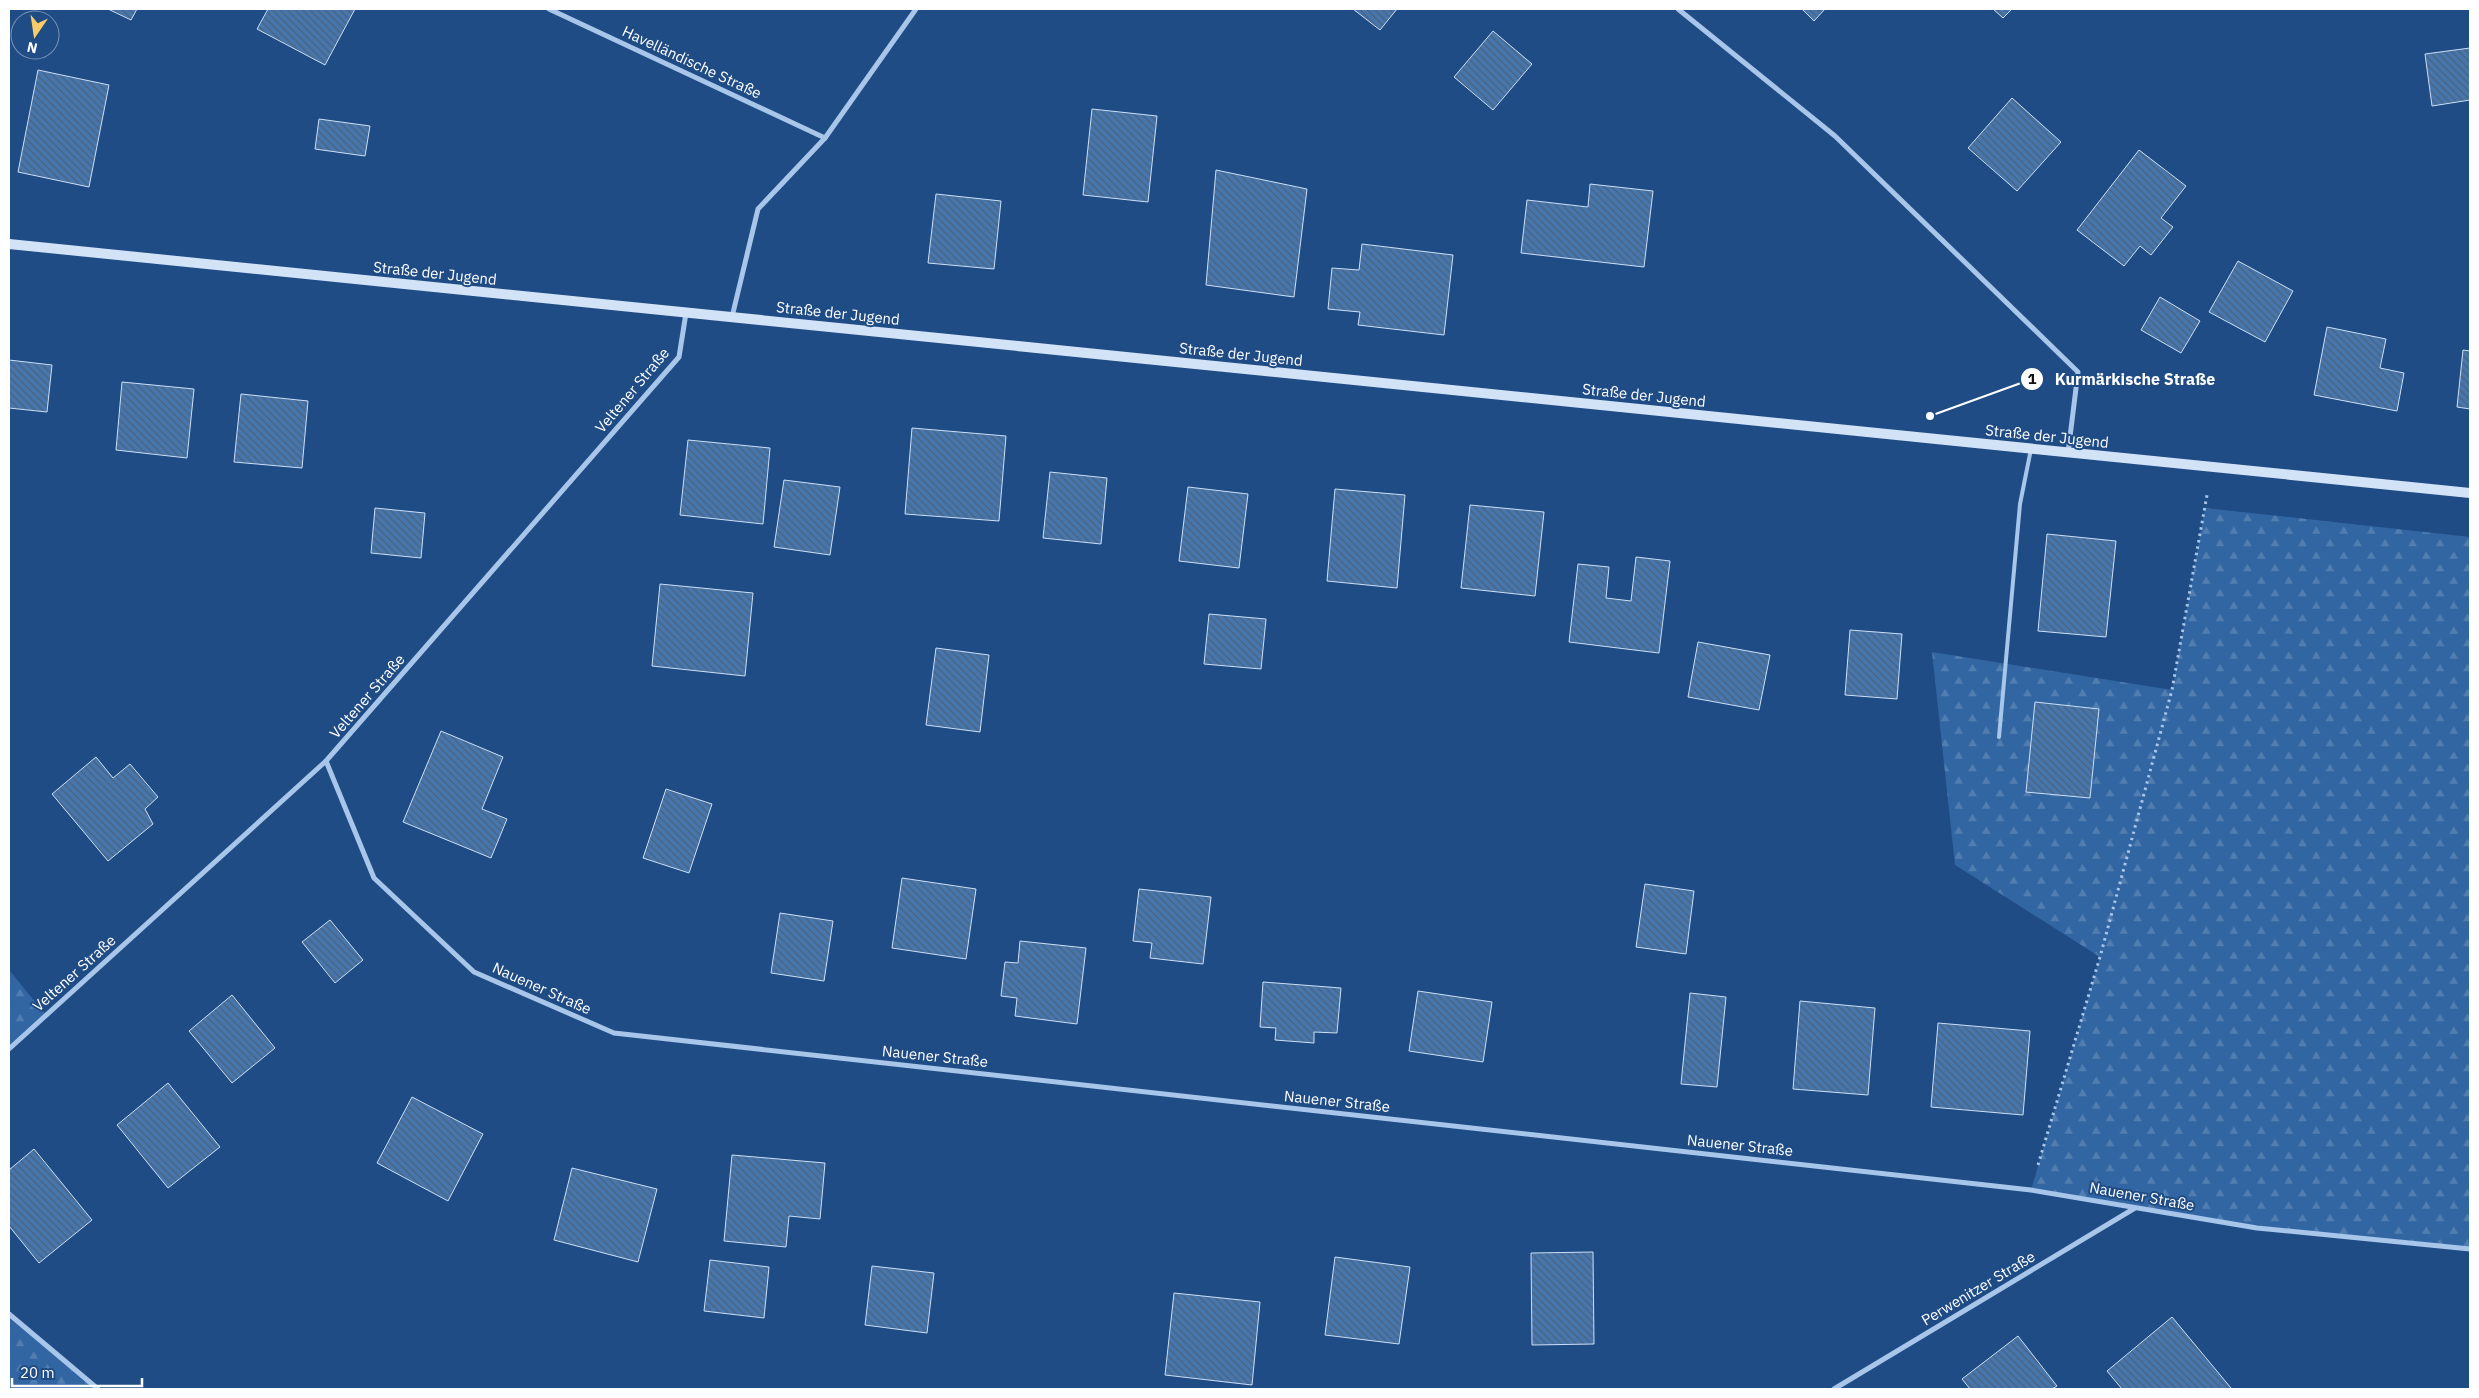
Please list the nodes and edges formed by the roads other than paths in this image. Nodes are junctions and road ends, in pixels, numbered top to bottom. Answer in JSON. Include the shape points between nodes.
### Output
{"nodes":[{"id":1,"x":549,"y":9,"type":"edge"},
{"id":2,"x":916,"y":9,"type":"edge"},
{"id":3,"x":1678,"y":9,"type":"edge"},
{"id":4,"x":825,"y":138,"type":"junction"},
{"id":5,"x":9,"y":244,"type":"edge"},
{"id":6,"x":686,"y":313,"type":"junction"},
{"id":7,"x":732,"y":318,"type":"junction"},
{"id":8,"x":2030,"y":449,"type":"junction"},
{"id":9,"x":2068,"y":453,"type":"junction"},
{"id":10,"x":2470,"y":492,"type":"edge"},
{"id":11,"x":2000,"y":737,"type":"dead end"},
{"id":12,"x":326,"y":761,"type":"junction"},
{"id":13,"x":9,"y":1049,"type":"edge"},
{"id":14,"x":2135,"y":1208,"type":"junction"},
{"id":15,"x":2470,"y":1249,"type":"edge"},
{"id":16,"x":9,"y":1314,"type":"edge"},
{"id":17,"x":98,"y":1389,"type":"edge"},
{"id":18,"x":1834,"y":1389,"type":"edge"}],
"edges":[{"from":1,"to":4,"type":"street","name":"Havelländische Straße"},
{"from":2,"to":4,"type":"street"},
{"from":3,"to":9,"type":"street","via":[[1835,136],[2078,372]]},
{"from":4,"to":7,"type":"street","via":[[758,209]]},
{"from":5,"to":6,"type":"street","name":"Straße der Jugend"},
{"from":6,"to":7,"type":"street","name":"Straße der Jugend"},
{"from":6,"to":12,"type":"street","name":"Veltener Straße","via":[[679,357]]},
{"from":7,"to":8,"type":"street","name":"Straße der Jugend"},
{"from":8,"to":9,"type":"street","name":"Straße der Jugend"},
{"from":8,"to":11,"type":"lane","via":[[2020,504]]},
{"from":9,"to":10,"type":"street","name":"Straße der Jugend"},
{"from":12,"to":13,"type":"street","name":"Veltener Straße"},
{"from":12,"to":14,"type":"street","name":"Nauener Straße","via":[[374,878],[474,972],[614,1033],[2031,1190]]},
{"from":14,"to":15,"type":"street","name":"Nauener Straße","via":[[2257,1228]]},
{"from":14,"to":18,"type":"street","name":"Perwenitzer Straße"},
{"from":16,"to":17,"type":"street"}]}
